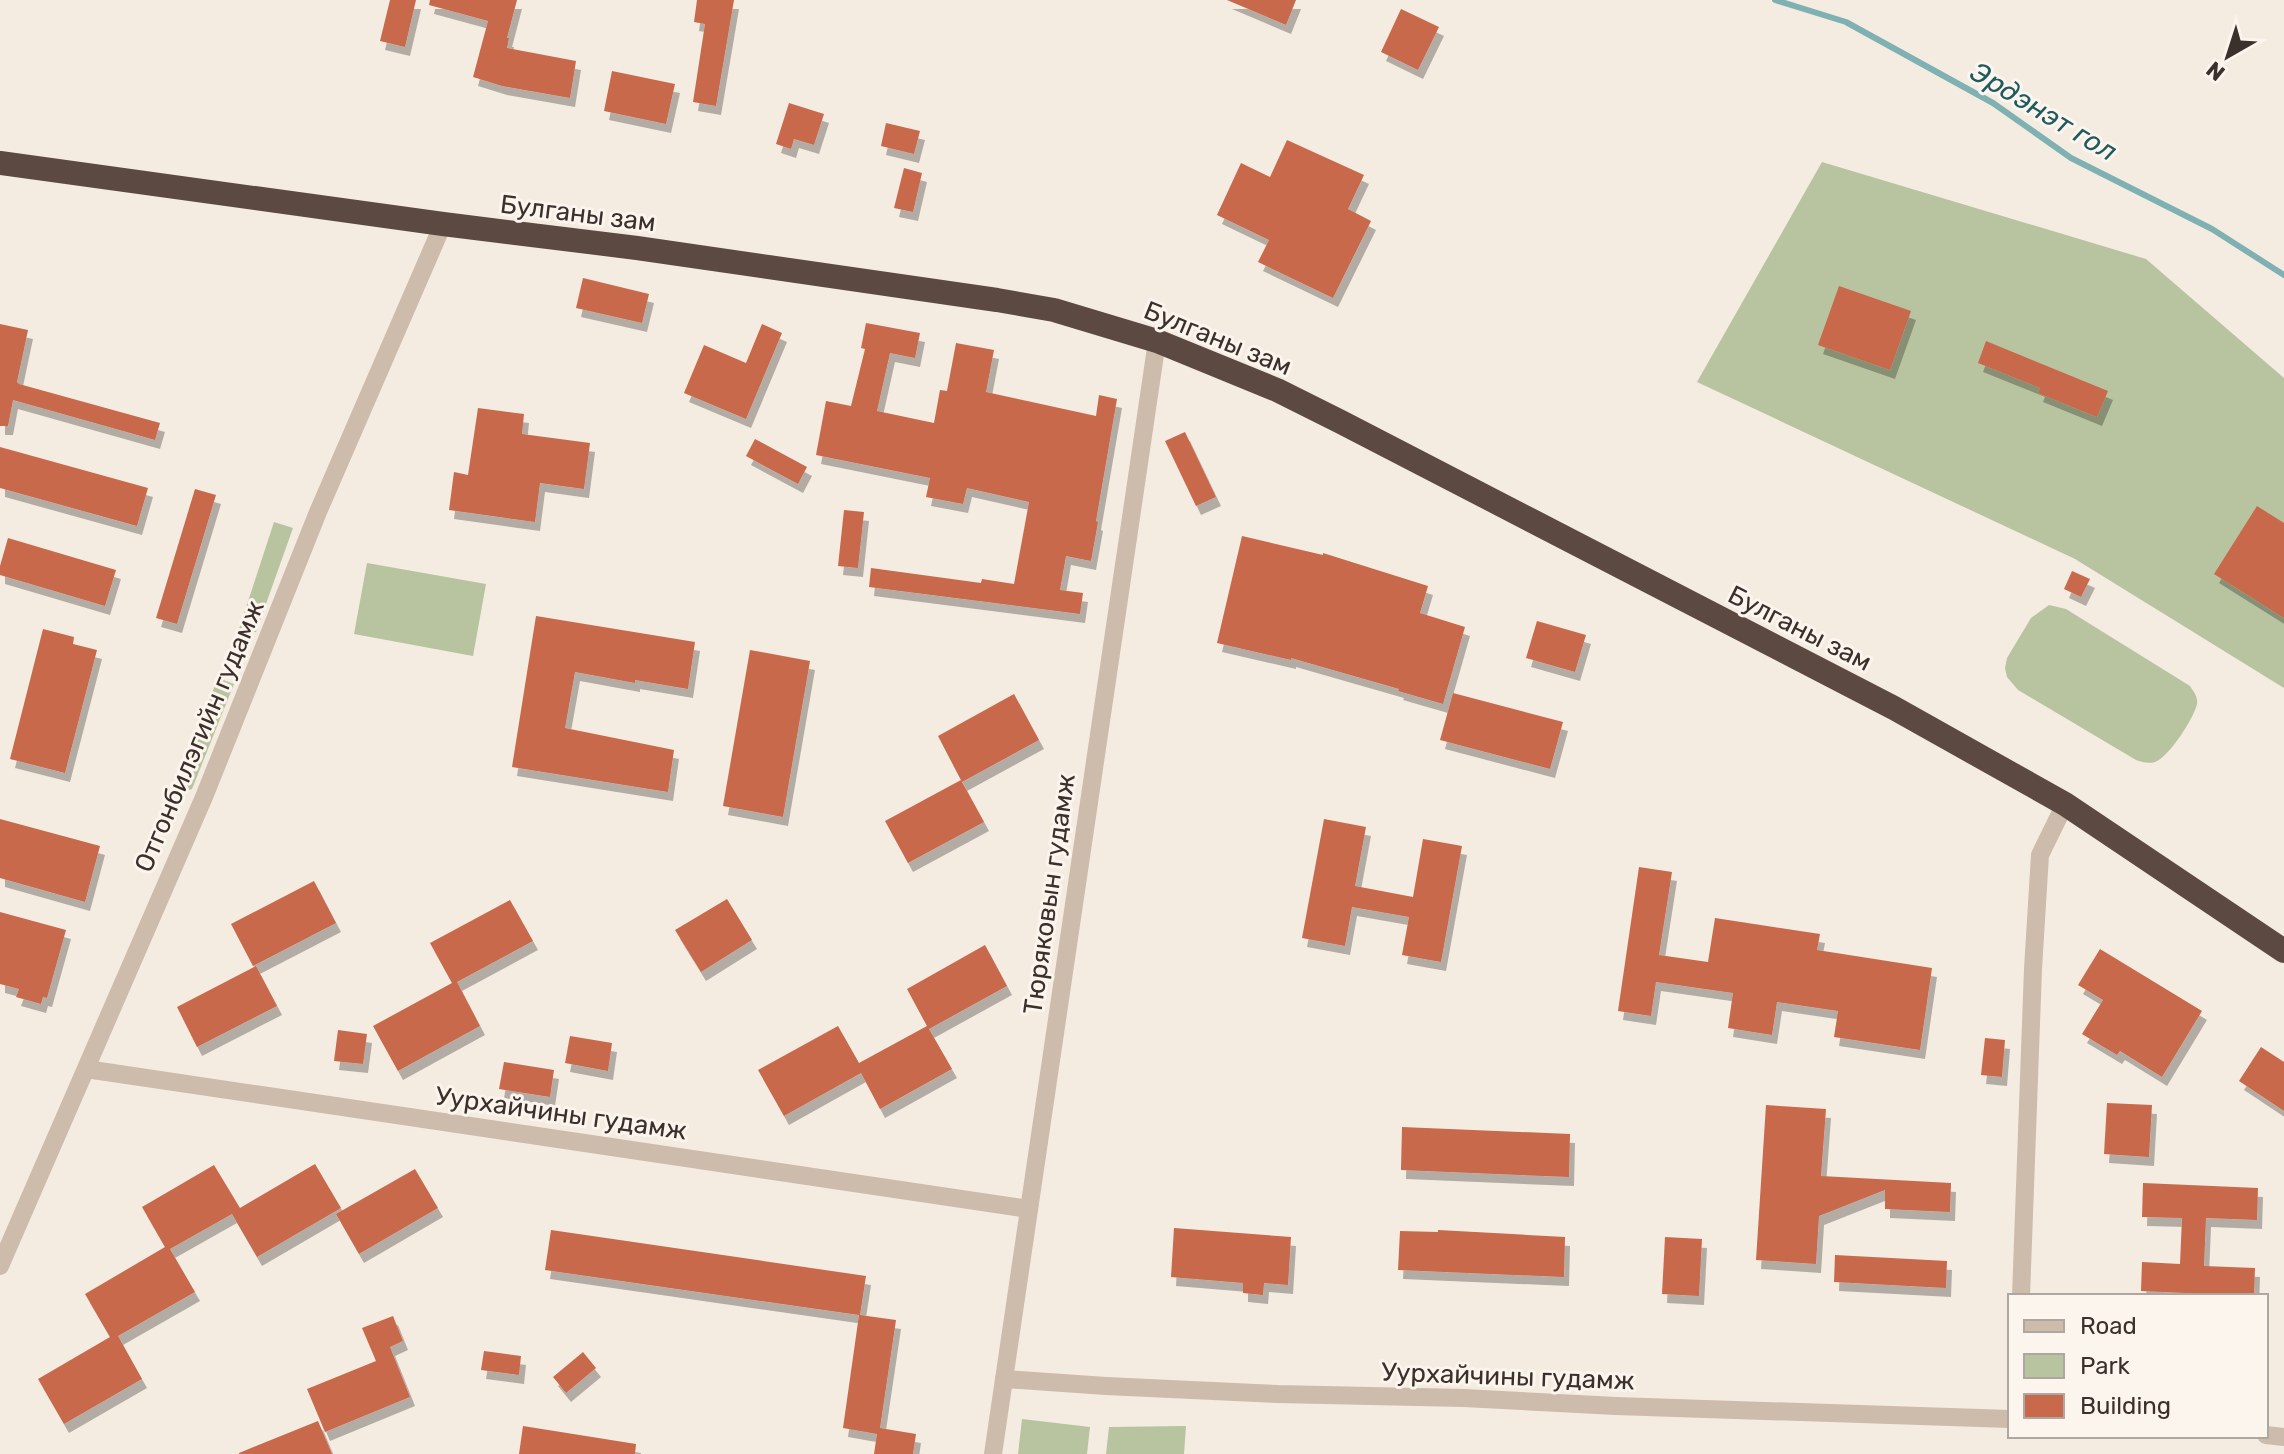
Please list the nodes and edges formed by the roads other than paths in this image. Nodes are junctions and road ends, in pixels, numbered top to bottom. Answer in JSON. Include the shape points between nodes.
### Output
{"nodes":[{"id":1,"x":0,"y":163,"type":"edge"},
{"id":2,"x":443,"y":224,"type":"junction"},
{"id":3,"x":1157,"y":341,"type":"junction"},
{"id":4,"x":2065,"y":804,"type":"junction"},
{"id":5,"x":2284,"y":951,"type":"edge"},
{"id":6,"x":86,"y":1069,"type":"junction"},
{"id":7,"x":1029,"y":1209,"type":"junction"},
{"id":8,"x":0,"y":1266,"type":"edge"},
{"id":9,"x":2021,"y":1294,"type":"edge"},
{"id":10,"x":1004,"y":1379,"type":"junction"},
{"id":11,"x":2008,"y":1419,"type":"edge"},
{"id":12,"x":993,"y":1454,"type":"edge"}],
"edges":[{"from":1,"to":2,"type":"highway","name":"Булганы зам"},
{"from":2,"to":3,"type":"highway","name":"Булганы зам","via":[[997,300],[1054,310]]},
{"from":2,"to":6,"type":"street","name":"Отгонбилэгийн гудамж"},
{"from":3,"to":4,"type":"highway","name":"Булганы зам","via":[[1341,422],[1894,708]]},
{"from":3,"to":7,"type":"street","name":"Тюряковын гудамж"},
{"from":4,"to":5,"type":"highway","name":"Булганы зам"},
{"from":4,"to":9,"type":"street","via":[[2040,855]]},
{"from":6,"to":7,"type":"street","name":"Уурхайчины гудамж"},
{"from":6,"to":8,"type":"street","name":"Отгонбилэгийн гудамж"},
{"from":7,"to":10,"type":"street","name":"Тюряковын гудамж"},
{"from":10,"to":11,"type":"street","name":"Уурхайчины гудамж","via":[[1277,1394]]},
{"from":10,"to":12,"type":"street","name":"Тюряковын гудамж"}]}
